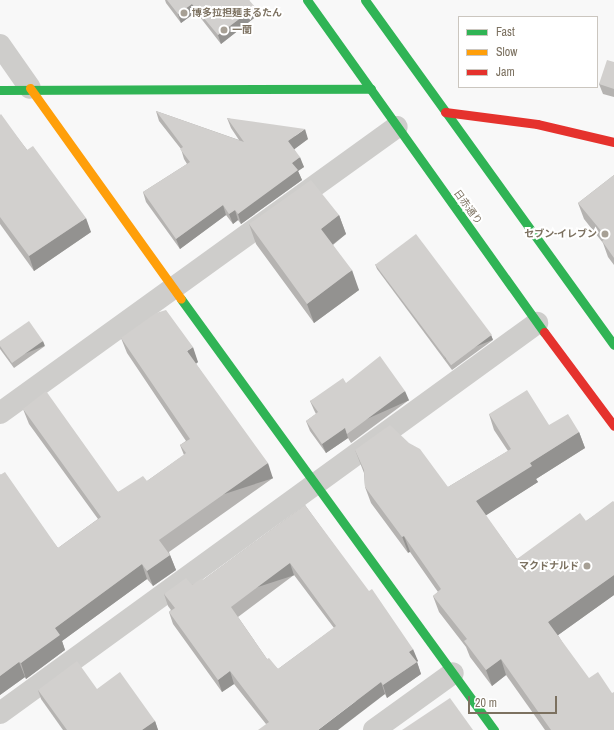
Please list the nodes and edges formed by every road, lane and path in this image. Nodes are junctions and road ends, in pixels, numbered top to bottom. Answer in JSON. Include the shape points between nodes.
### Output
{"nodes":[{"id":1,"x":307,"y":0,"type":"edge"},
{"id":2,"x":365,"y":0,"type":"edge"},
{"id":3,"x":0,"y":45,"type":"edge"},
{"id":4,"x":30,"y":88,"type":"junction"},
{"id":5,"x":371,"y":89,"type":"junction"},
{"id":6,"x":0,"y":90,"type":"edge"},
{"id":7,"x":445,"y":112,"type":"junction"},
{"id":8,"x":397,"y":127,"type":"junction"},
{"id":9,"x":614,"y":142,"type":"edge"},
{"id":10,"x":172,"y":287,"type":"junction"},
{"id":11,"x":537,"y":323,"type":"junction"},
{"id":12,"x":614,"y":345,"type":"edge"},
{"id":13,"x":0,"y":413,"type":"edge"},
{"id":14,"x":614,"y":426,"type":"edge"},
{"id":15,"x":314,"y":485,"type":"junction"},
{"id":16,"x":453,"y":673,"type":"junction"},
{"id":17,"x":0,"y":713,"type":"edge"},
{"id":18,"x":374,"y":730,"type":"edge"},
{"id":19,"x":494,"y":730,"type":"edge"}],
"edges":[{"from":1,"to":5,"type":"street","name":"日赤通り"},
{"from":2,"to":7,"type":"street"},
{"from":3,"to":4,"type":"street"},
{"from":4,"to":5,"type":"street"},
{"from":4,"to":6,"type":"street"},
{"from":4,"to":10,"type":"street"},
{"from":5,"to":8,"type":"street","name":"日赤通り"},
{"from":7,"to":9,"type":"street","via":[[537,124]]},
{"from":7,"to":12,"type":"street"},
{"from":8,"to":10,"type":"street"},
{"from":8,"to":11,"type":"street","name":"日赤通り"},
{"from":10,"to":13,"type":"street"},
{"from":10,"to":15,"type":"street"},
{"from":11,"to":14,"type":"street","name":"日赤通り"},
{"from":11,"to":15,"type":"street"},
{"from":15,"to":16,"type":"street"},
{"from":15,"to":17,"type":"street"},
{"from":16,"to":18,"type":"street"},
{"from":16,"to":19,"type":"street"}]}
